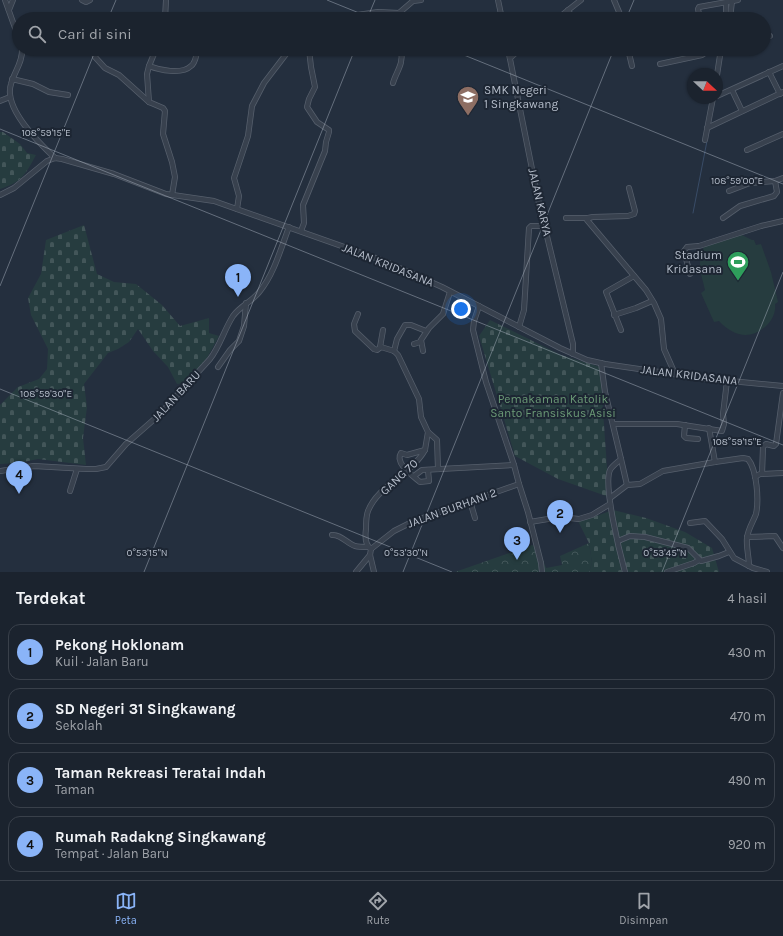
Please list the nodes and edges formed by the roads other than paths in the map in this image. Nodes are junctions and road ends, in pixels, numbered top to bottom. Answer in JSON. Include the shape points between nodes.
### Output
{"nodes":[{"id":1,"x":5,"y":0,"type":"edge"},
{"id":2,"x":13,"y":0,"type":"edge"},
{"id":3,"x":82,"y":0,"type":"edge"},
{"id":4,"x":90,"y":0,"type":"edge"},
{"id":5,"x":166,"y":0,"type":"edge"},
{"id":6,"x":420,"y":0,"type":"edge"},
{"id":7,"x":498,"y":0,"type":"edge"},
{"id":8,"x":581,"y":0,"type":"edge"},
{"id":9,"x":614,"y":0,"type":"edge"},
{"id":10,"x":738,"y":0,"type":"edge"},
{"id":11,"x":729,"y":2,"type":"junction"},
{"id":12,"x":9,"y":10,"type":"junction"},
{"id":13,"x":568,"y":10,"type":"joint"},
{"id":14,"x":165,"y":12,"type":"edge"},
{"id":15,"x":400,"y":12,"type":"edge"},
{"id":16,"x":501,"y":12,"type":"edge"},
{"id":17,"x":566,"y":12,"type":"edge"},
{"id":18,"x":619,"y":12,"type":"edge"},
{"id":19,"x":699,"y":12,"type":"edge"},
{"id":20,"x":727,"y":12,"type":"edge"},
{"id":21,"x":730,"y":12,"type":"edge"},
{"id":22,"x":12,"y":19,"type":"edge"},
{"id":23,"x":22,"y":56,"type":"edge"},
{"id":24,"x":153,"y":56,"type":"edge"},
{"id":25,"x":196,"y":56,"type":"edge"},
{"id":26,"x":284,"y":56,"type":"edge"},
{"id":27,"x":309,"y":56,"type":"edge"},
{"id":28,"x":402,"y":56,"type":"edge"},
{"id":29,"x":630,"y":56,"type":"edge"},
{"id":30,"x":697,"y":56,"type":"edge"},
{"id":31,"x":723,"y":56,"type":"edge"},
{"id":32,"x":95,"y":58,"type":"dead end"},
{"id":33,"x":510,"y":58,"type":"edge"},
{"id":34,"x":660,"y":64,"type":"dead end"},
{"id":35,"x":149,"y":66,"type":"junction"},
{"id":36,"x":632,"y":66,"type":"dead end"},
{"id":37,"x":783,"y":66,"type":"edge"},
{"id":38,"x":719,"y":68,"type":"edge"},
{"id":39,"x":769,"y":72,"type":"junction"},
{"id":40,"x":12,"y":79,"type":"junction"},
{"id":41,"x":393,"y":83,"type":"dead end"},
{"id":42,"x":732,"y":90,"type":"junction"},
{"id":43,"x":781,"y":93,"type":"edge"},
{"id":44,"x":723,"y":94,"type":"edge"},
{"id":45,"x":68,"y":95,"type":"dead end"},
{"id":46,"x":10,"y":97,"type":"junction"},
{"id":47,"x":0,"y":101,"type":"edge"},
{"id":48,"x":149,"y":102,"type":"junction"},
{"id":49,"x":711,"y":104,"type":"edge"},
{"id":50,"x":742,"y":111,"type":"junction"},
{"id":51,"x":709,"y":128,"type":"junction"},
{"id":52,"x":783,"y":134,"type":"edge"},
{"id":53,"x":705,"y":140,"type":"dead end"},
{"id":54,"x":747,"y":150,"type":"dead end"},
{"id":55,"x":55,"y":158,"type":"junction"},
{"id":56,"x":783,"y":178,"type":"edge"},
{"id":57,"x":774,"y":181,"type":"junction"},
{"id":58,"x":629,"y":188,"type":"dead end"},
{"id":59,"x":729,"y":191,"type":"dead end"},
{"id":60,"x":0,"y":194,"type":"edge"},
{"id":61,"x":172,"y":195,"type":"junction"},
{"id":62,"x":236,"y":209,"type":"junction"},
{"id":63,"x":566,"y":218,"type":"dead end"},
{"id":64,"x":589,"y":218,"type":"junction"},
{"id":65,"x":723,"y":218,"type":"dead end"},
{"id":66,"x":783,"y":221,"type":"edge"},
{"id":67,"x":545,"y":226,"type":"junction"},
{"id":68,"x":289,"y":227,"type":"junction"},
{"id":69,"x":301,"y":231,"type":"junction"},
{"id":70,"x":690,"y":274,"type":"dead end"},
{"id":71,"x":634,"y":276,"type":"junction"},
{"id":72,"x":450,"y":292,"type":"junction"},
{"id":73,"x":652,"y":301,"type":"junction"},
{"id":74,"x":246,"y":303,"type":"junction"},
{"id":75,"x":480,"y":306,"type":"junction"},
{"id":76,"x":358,"y":314,"type":"dead end"},
{"id":77,"x":614,"y":314,"type":"junction"},
{"id":78,"x":520,"y":327,"type":"junction"},
{"id":79,"x":383,"y":330,"type":"dead end"},
{"id":80,"x":621,"y":330,"type":"dead end"},
{"id":81,"x":426,"y":331,"type":"junction"},
{"id":82,"x":420,"y":342,"type":"junction"},
{"id":83,"x":414,"y":344,"type":"dead end"},
{"id":84,"x":380,"y":347,"type":"junction"},
{"id":85,"x":394,"y":351,"type":"junction"},
{"id":86,"x":423,"y":351,"type":"dead end"},
{"id":87,"x":573,"y":354,"type":"junction"},
{"id":88,"x":601,"y":363,"type":"junction"},
{"id":89,"x":218,"y":367,"type":"dead end"},
{"id":90,"x":676,"y":374,"type":"junction"},
{"id":91,"x":727,"y":381,"type":"junction"},
{"id":92,"x":783,"y":386,"type":"edge"},
{"id":93,"x":783,"y":393,"type":"edge"},
{"id":94,"x":613,"y":424,"type":"junction"},
{"id":95,"x":685,"y":425,"type":"junction"},
{"id":96,"x":709,"y":428,"type":"junction"},
{"id":97,"x":428,"y":432,"type":"junction"},
{"id":98,"x":777,"y":433,"type":"junction"},
{"id":99,"x":783,"y":434,"type":"edge"},
{"id":100,"x":698,"y":439,"type":"dead end"},
{"id":101,"x":425,"y":450,"type":"junction"},
{"id":102,"x":621,"y":459,"type":"junction"},
{"id":103,"x":715,"y":462,"type":"junction"},
{"id":104,"x":514,"y":465,"type":"junction"},
{"id":105,"x":77,"y":469,"type":"junction"},
{"id":106,"x":438,"y":469,"type":"junction"},
{"id":107,"x":428,"y":470,"type":"junction"},
{"id":108,"x":0,"y":471,"type":"edge"},
{"id":109,"x":407,"y":471,"type":"junction"},
{"id":110,"x":783,"y":473,"type":"edge"},
{"id":111,"x":762,"y":474,"type":"junction"},
{"id":112,"x":414,"y":476,"type":"junction"},
{"id":113,"x":755,"y":477,"type":"junction"},
{"id":114,"x":519,"y":484,"type":"junction"},
{"id":115,"x":627,"y":485,"type":"junction"},
{"id":116,"x":70,"y":491,"type":"dead end"},
{"id":117,"x":610,"y":498,"type":"junction"},
{"id":118,"x":470,"y":501,"type":"junction"},
{"id":119,"x":610,"y":504,"type":"junction"},
{"id":120,"x":475,"y":518,"type":"dead end"},
{"id":121,"x":530,"y":522,"type":"junction"},
{"id":122,"x":690,"y":523,"type":"dead end"},
{"id":123,"x":332,"y":535,"type":"dead end"},
{"id":124,"x":747,"y":537,"type":"junction"},
{"id":125,"x":781,"y":540,"type":"edge"},
{"id":126,"x":618,"y":541,"type":"junction"},
{"id":127,"x":369,"y":548,"type":"junction"},
{"id":128,"x":783,"y":548,"type":"edge"},
{"id":129,"x":729,"y":552,"type":"junction"},
{"id":130,"x":370,"y":555,"type":"junction"},
{"id":131,"x":699,"y":560,"type":"junction"},
{"id":132,"x":749,"y":566,"type":"junction"},
{"id":133,"x":356,"y":572,"type":"edge"},
{"id":134,"x":374,"y":572,"type":"edge"},
{"id":135,"x":542,"y":572,"type":"edge"},
{"id":136,"x":625,"y":572,"type":"edge"},
{"id":137,"x":667,"y":572,"type":"edge"},
{"id":138,"x":768,"y":572,"type":"edge"}],
"edges":[{"from":1,"to":12,"type":"street"},
{"from":2,"to":12,"type":"street"},
{"from":3,"to":4,"type":"street"},
{"from":5,"to":14,"type":"street"},
{"from":6,"to":15,"type":"street","via":[[414,1]]},
{"from":7,"to":16,"type":"street"},
{"from":8,"to":13,"type":"street"},
{"from":9,"to":18,"type":"street"},
{"from":10,"to":11,"type":"street"},
{"from":11,"to":19,"type":"street","via":[[698,7]]},
{"from":11,"to":20,"type":"street"},
{"from":11,"to":21,"type":"street"},
{"from":12,"to":22,"type":"street"},
{"from":13,"to":17,"type":"street"},
{"from":23,"to":40,"type":"street"},
{"from":24,"to":35,"type":"street"},
{"from":25,"to":35,"type":"street","via":[[194,64],[189,68],[162,71]]},
{"from":26,"to":62,"type":"street","via":[[264,82],[252,106],[248,136],[234,178],[239,196]]},
{"from":27,"to":69,"type":"street","via":[[315,87],[307,107],[317,122],[329,131],[325,151],[303,205],[304,223]]},
{"from":28,"to":41,"type":"street","via":[[401,66]]},
{"from":29,"to":36,"type":"street"},
{"from":30,"to":34,"type":"street"},
{"from":31,"to":38,"type":"street"},
{"from":32,"to":48,"type":"street"},
{"from":33,"to":67,"type":"street","name":"JALAN KARYA"},
{"from":35,"to":48,"type":"street"},
{"from":37,"to":39,"type":"street"},
{"from":39,"to":42,"type":"street"},
{"from":39,"to":43,"type":"street"},
{"from":40,"to":45,"type":"street","via":[[33,84],[49,92]]},
{"from":40,"to":46,"type":"street"},
{"from":42,"to":44,"type":"street"},
{"from":42,"to":50,"type":"street"},
{"from":43,"to":50,"type":"street"},
{"from":46,"to":47,"type":"street"},
{"from":46,"to":55,"type":"street","via":[[22,120]]},
{"from":48,"to":61,"type":"street","via":[[165,111],[163,134],[175,177]]},
{"from":49,"to":51,"type":"street"},
{"from":50,"to":51,"type":"street"},
{"from":51,"to":53,"type":"street"},
{"from":52,"to":54,"type":"street"},
{"from":55,"to":60,"type":"street","via":[[47,161],[14,188]]},
{"from":55,"to":61,"type":"street","name":"JALAN KRIDASANA","via":[[109,172]]},
{"from":56,"to":57,"type":"street"},
{"from":57,"to":59,"type":"street","via":[[750,183]]},
{"from":57,"to":65,"type":"street","via":[[777,192],[774,196],[740,206]]},
{"from":58,"to":64,"type":"street","via":[[634,214]]},
{"from":61,"to":62,"type":"street","name":"JALAN KRIDASANA","via":[[209,200]]},
{"from":62,"to":68,"type":"street","name":"JALAN KRIDASANA"},
{"from":63,"to":64,"type":"street"},
{"from":64,"to":71,"type":"street","via":[[587,220]]},
{"from":66,"to":70,"type":"street","via":[[699,246],[687,247],[684,251]]},
{"from":67,"to":78,"type":"street","via":[[529,228],[524,310]]},
{"from":67,"to":87,"type":"street","name":"JALAN KARYA","via":[[573,344]]},
{"from":68,"to":69,"type":"street","name":"JALAN KRIDASANA"},
{"from":68,"to":74,"type":"street","name":"JALAN BARU","via":[[265,284],[258,294]]},
{"from":69,"to":72,"type":"street","name":"JALAN KRIDASANA","via":[[384,261]]},
{"from":71,"to":73,"type":"street"},
{"from":71,"to":77,"type":"street","via":[[606,292]]},
{"from":72,"to":75,"type":"street","name":"JALAN KRIDASANA"},
{"from":72,"to":81,"type":"street","via":[[443,314]]},
{"from":73,"to":77,"type":"street"},
{"from":73,"to":90,"type":"street","via":[[660,319],[664,349]]},
{"from":74,"to":89,"type":"street","via":[[244,326],[239,341]]},
{"from":74,"to":105,"type":"street","name":"JALAN BARU","via":[[233,316],[210,359],[156,419],[126,444],[107,466]]},
{"from":75,"to":78,"type":"street","name":"JALAN KRIDASANA"},
{"from":75,"to":104,"type":"street","via":[[473,330],[486,382]]},
{"from":76,"to":84,"type":"street","via":[[355,332],[374,350]]},
{"from":77,"to":80,"type":"street"},
{"from":78,"to":87,"type":"street","name":"JALAN KRIDASANA"},
{"from":79,"to":84,"type":"street"},
{"from":81,"to":82,"type":"street"},
{"from":81,"to":85,"type":"street","via":[[405,325]]},
{"from":82,"to":83,"type":"street"},
{"from":82,"to":86,"type":"street"},
{"from":84,"to":85,"type":"street"},
{"from":85,"to":97,"type":"street","via":[[419,398],[421,418]]},
{"from":87,"to":88,"type":"street","name":"JALAN KRIDASANA"},
{"from":88,"to":90,"type":"street","name":"JALAN KRIDASANA"},
{"from":88,"to":94,"type":"street"},
{"from":90,"to":91,"type":"street","name":"JALAN KRIDASANA"},
{"from":91,"to":92,"type":"street","name":"JALAN KRIDASANA"},
{"from":91,"to":96,"type":"street","via":[[723,427],[720,431]]},
{"from":93,"to":98,"type":"street"},
{"from":94,"to":95,"type":"street"},
{"from":94,"to":102,"type":"street"},
{"from":95,"to":96,"type":"street"},
{"from":95,"to":100,"type":"street","via":[[684,436]]},
{"from":96,"to":103,"type":"street"},
{"from":97,"to":101,"type":"street"},
{"from":97,"to":106,"type":"street","via":[[438,440]]},
{"from":98,"to":99,"type":"street"},
{"from":98,"to":111,"type":"street","via":[[775,446],[766,444],[763,447]]},
{"from":101,"to":109,"type":"street","name":"GANG 70"},
{"from":101,"to":109,"type":"street","via":[[407,455],[400,454],[399,460]]},
{"from":102,"to":115,"type":"street"},
{"from":102,"to":117,"type":"street","via":[[610,470]]},
{"from":103,"to":113,"type":"street","via":[[748,459]]},
{"from":103,"to":115,"type":"street","via":[[663,471],[640,484]]},
{"from":104,"to":106,"type":"street"},
{"from":104,"to":114,"type":"street"},
{"from":105,"to":108,"type":"street","name":"JALAN BARU","via":[[34,466]]},
{"from":105,"to":116,"type":"street"},
{"from":106,"to":107,"type":"street"},
{"from":107,"to":112,"type":"street","via":[[420,471]]},
{"from":107,"to":112,"type":"street","via":[[428,482],[420,482]]},
{"from":109,"to":112,"type":"street"},
{"from":109,"to":127,"type":"street","name":"GANG 70","via":[[382,492],[368,511],[366,536]]},
{"from":110,"to":111,"type":"street"},
{"from":111,"to":113,"type":"street"},
{"from":113,"to":124,"type":"street","via":[[757,510]]},
{"from":114,"to":118,"type":"street","name":"JALAN BURHANI 2"},
{"from":114,"to":121,"type":"street"},
{"from":115,"to":117,"type":"street"},
{"from":117,"to":119,"type":"street"},
{"from":118,"to":120,"type":"street"},
{"from":118,"to":127,"type":"street","name":"JALAN BURHANI 2","via":[[414,521]]},
{"from":119,"to":121,"type":"street","via":[[592,515],[579,519],[561,517]]},
{"from":119,"to":126,"type":"street"},
{"from":121,"to":135,"type":"street"},
{"from":122,"to":129,"type":"street","via":[[705,521],[722,539]]},
{"from":123,"to":127,"type":"street","via":[[338,535],[352,545]]},
{"from":124,"to":125,"type":"street","via":[[773,536]]},
{"from":124,"to":132,"type":"street"},
{"from":125,"to":128,"type":"street"},
{"from":126,"to":131,"type":"street","via":[[630,536],[645,537],[688,548]]},
{"from":126,"to":136,"type":"street"},
{"from":127,"to":130,"type":"street","name":"GANG 70"},
{"from":129,"to":131,"type":"street"},
{"from":129,"to":132,"type":"street","via":[[734,558]]},
{"from":130,"to":133,"type":"street"},
{"from":130,"to":134,"type":"street"},
{"from":131,"to":137,"type":"street"},
{"from":132,"to":138,"type":"street"}]}
